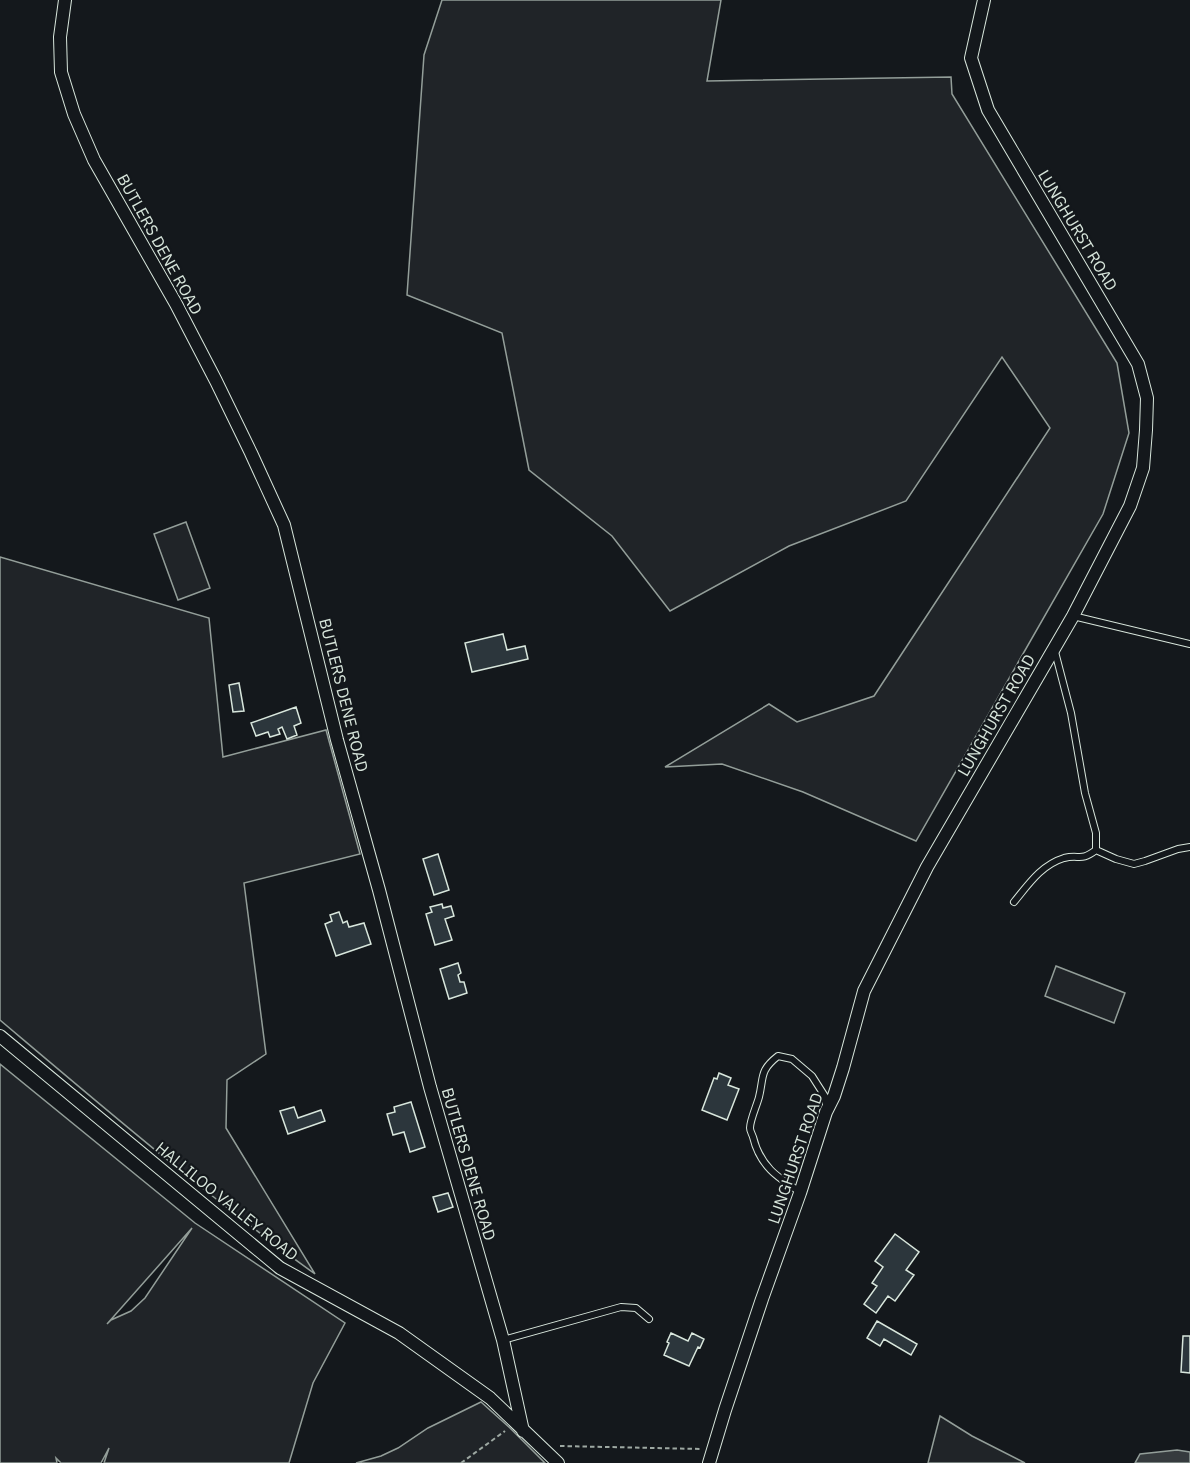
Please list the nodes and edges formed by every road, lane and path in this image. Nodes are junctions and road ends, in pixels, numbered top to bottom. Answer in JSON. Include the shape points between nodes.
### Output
{"nodes":[{"id":1,"x":65,"y":0,"type":"edge"},
{"id":2,"x":984,"y":0,"type":"edge"},
{"id":3,"x":1073,"y":616,"type":"junction"},
{"id":4,"x":1190,"y":644,"type":"edge"},
{"id":5,"x":1054,"y":648,"type":"junction"},
{"id":6,"x":1190,"y":847,"type":"edge"},
{"id":7,"x":1096,"y":850,"type":"junction"},
{"id":8,"x":1014,"y":902,"type":"dead end"},
{"id":9,"x":0,"y":1036,"type":"edge"},
{"id":10,"x":826,"y":1112,"type":"junction"},
{"id":11,"x":800,"y":1193,"type":"junction"},
{"id":12,"x":649,"y":1319,"type":"dead end"},
{"id":13,"x":503,"y":1340,"type":"junction"},
{"id":14,"x":519,"y":1427,"type":"junction"},
{"id":15,"x":539,"y":1446,"type":"junction"},
{"id":16,"x":713,"y":1449,"type":"junction"},
{"id":17,"x":461,"y":1463,"type":"edge"},
{"id":18,"x":558,"y":1463,"type":"edge"},
{"id":19,"x":709,"y":1463,"type":"edge"}],
"edges":[{"from":1,"to":13,"type":"street","name":"BUTLERS DENE ROAD","via":[[61,72],[74,114],[94,160],[206,362],[284,525],[429,1087]]},
{"from":2,"to":3,"type":"street","name":"LUNGHURST ROAD","via":[[971,58],[988,110],[1138,364],[1147,398],[1140,477],[1130,506]]},
{"from":3,"to":4,"type":"lane"},
{"from":3,"to":5,"type":"street","name":"LUNGHURST ROAD"},
{"from":5,"to":7,"type":"lane","via":[[1096,833]]},
{"from":5,"to":10,"type":"street","name":"LUNGHURST ROAD","via":[[927,867],[864,992]]},
{"from":6,"to":7,"type":"lane","via":[[1134,864]]},
{"from":7,"to":8,"type":"lane","via":[[1086,857],[1065,858],[1040,870]]},
{"from":9,"to":14,"type":"street","name":"HALLILOO VALLEY ROAD","via":[[280,1268],[399,1333],[490,1398]]},
{"from":10,"to":11,"type":"street","name":"LUNGHURST ROAD"},
{"from":10,"to":11,"type":"lane","via":[[826,1098],[813,1076],[792,1059],[778,1056],[767,1064],[750,1128],[755,1148],[764,1164]]},
{"from":11,"to":16,"type":"street","name":"LUNGHURST ROAD"},
{"from":12,"to":13,"type":"lane","via":[[636,1308],[621,1306]]},
{"from":13,"to":14,"type":"street","name":"BUTLERS DENE ROAD"},
{"from":14,"to":15,"type":"street","name":"HALLILOO VALLEY ROAD"},
{"from":14,"to":17,"type":"path"},
{"from":15,"to":16,"type":"path"},
{"from":15,"to":18,"type":"street","name":"HALLILOO VALLEY ROAD"},
{"from":16,"to":19,"type":"street","name":"LUNGHURST ROAD"}]}
